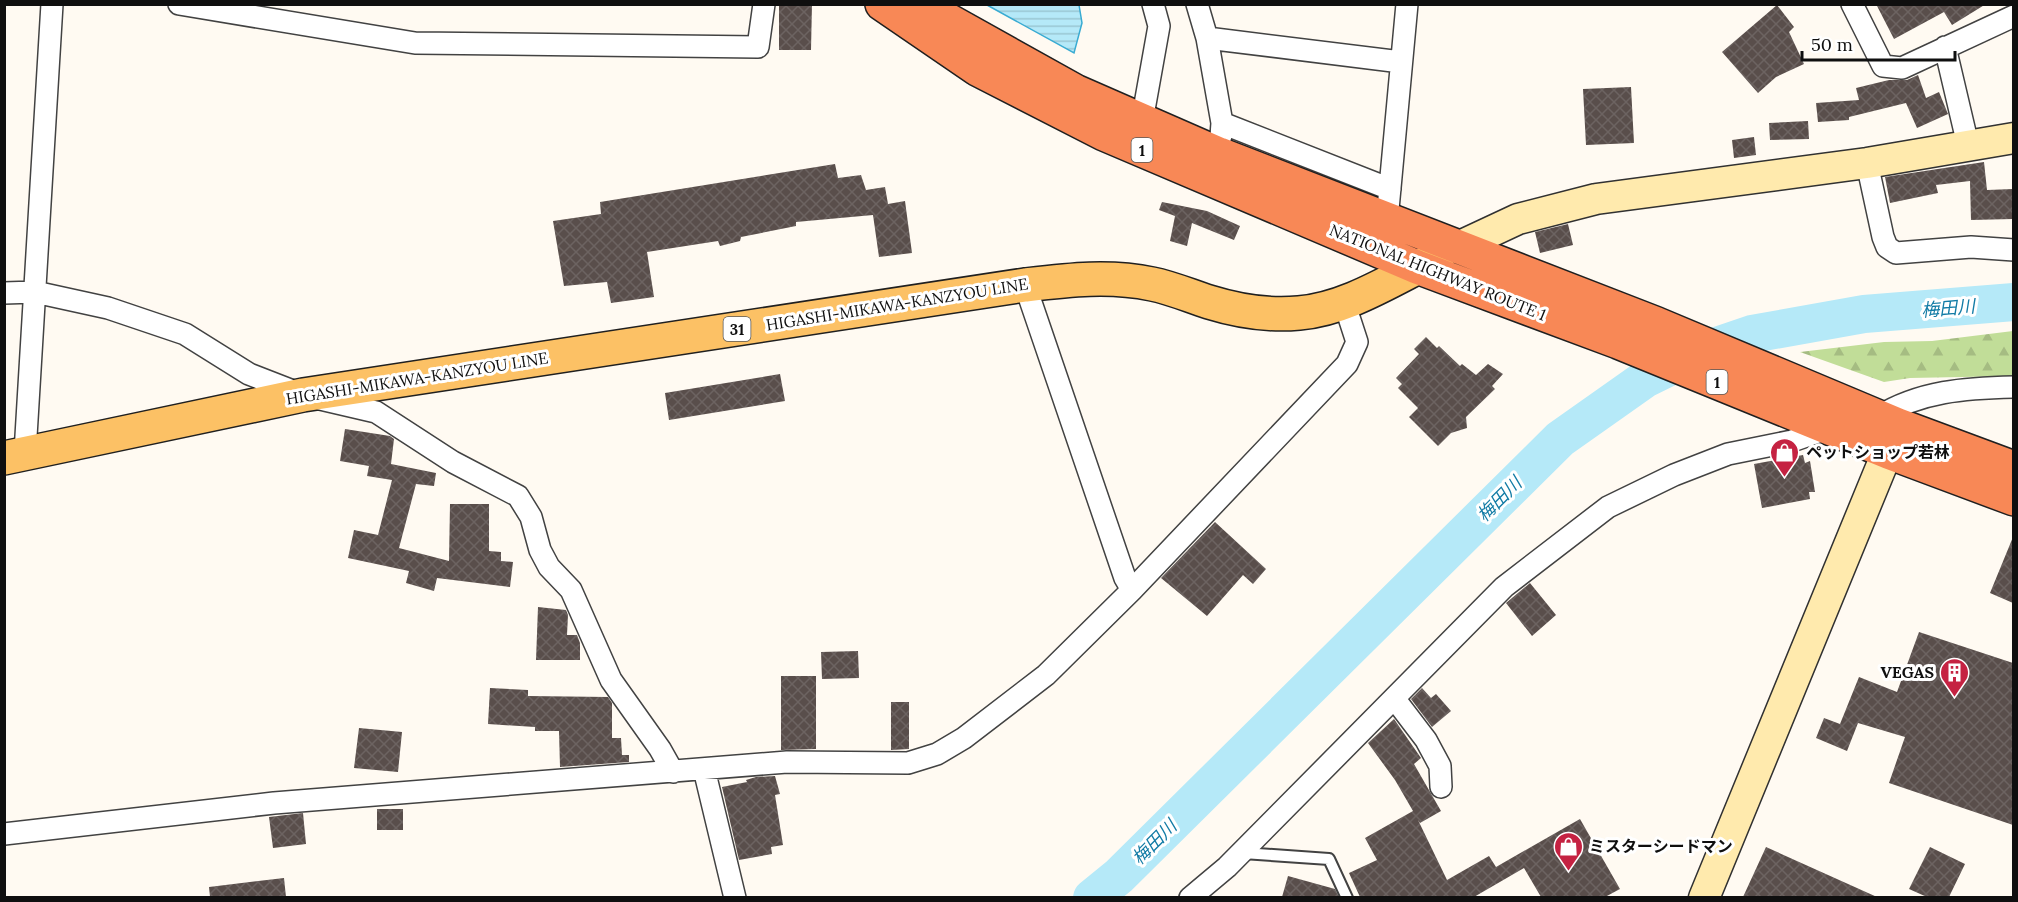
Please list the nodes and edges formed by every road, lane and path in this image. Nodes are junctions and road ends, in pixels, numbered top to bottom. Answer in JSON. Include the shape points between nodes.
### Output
{"nodes":[{"id":1,"x":52,"y":4,"type":"edge"},
{"id":2,"x":179,"y":4,"type":"edge"},
{"id":3,"x":764,"y":4,"type":"edge"},
{"id":4,"x":882,"y":4,"type":"edge"},
{"id":5,"x":927,"y":4,"type":"edge"},
{"id":6,"x":1153,"y":4,"type":"edge"},
{"id":7,"x":1197,"y":4,"type":"edge"},
{"id":8,"x":1407,"y":4,"type":"edge"},
{"id":9,"x":1852,"y":4,"type":"edge"},
{"id":10,"x":2013,"y":16,"type":"edge"},
{"id":11,"x":1207,"y":39,"type":"junction"},
{"id":12,"x":1945,"y":47,"type":"junction"},
{"id":13,"x":1401,"y":62,"type":"junction"},
{"id":14,"x":1142,"y":121,"type":"junction"},
{"id":15,"x":2013,"y":138,"type":"edge"},
{"id":16,"x":1220,"y":139,"type":"junction"},
{"id":17,"x":1968,"y":145,"type":"junction"},
{"id":18,"x":1866,"y":163,"type":"junction"},
{"id":19,"x":1388,"y":204,"type":"junction"},
{"id":20,"x":1458,"y":247,"type":"junction"},
{"id":21,"x":2013,"y":250,"type":"edge"},
{"id":22,"x":1417,"y":267,"type":"junction"},
{"id":23,"x":1025,"y":285,"type":"junction"},
{"id":24,"x":35,"y":292,"type":"junction"},
{"id":25,"x":4,"y":293,"type":"edge"},
{"id":26,"x":1344,"y":303,"type":"junction"},
{"id":27,"x":2013,"y":387,"type":"edge"},
{"id":28,"x":303,"y":394,"type":"junction"},
{"id":29,"x":1822,"y":425,"type":"junction"},
{"id":30,"x":1879,"y":425,"type":"junction"},
{"id":31,"x":15,"y":456,"type":"edge"},
{"id":32,"x":2013,"y":468,"type":"edge"},
{"id":33,"x":2013,"y":499,"type":"edge"},
{"id":34,"x":1132,"y":590,"type":"junction"},
{"id":35,"x":1394,"y":698,"type":"junction"},
{"id":36,"x":704,"y":769,"type":"junction"},
{"id":37,"x":673,"y":772,"type":"junction"},
{"id":38,"x":1441,"y":787,"type":"dead end"},
{"id":39,"x":4,"y":834,"type":"edge"},
{"id":40,"x":1242,"y":853,"type":"junction"},
{"id":41,"x":735,"y":897,"type":"edge"},
{"id":42,"x":1190,"y":897,"type":"edge"},
{"id":43,"x":1347,"y":897,"type":"edge"},
{"id":44,"x":1704,"y":897,"type":"edge"}],
"edges":[{"from":1,"to":24,"type":"street"},
{"from":2,"to":3,"type":"street","via":[[416,43],[758,47]]},
{"from":4,"to":22,"type":"highway","name":"NATIONAL HIGHWAY ROUTE 1","number":"1","via":[[977,69],[1104,134]]},
{"from":5,"to":14,"type":"highway","name":"NATIONAL HIGHWAY ROUTE 1","number":"1","via":[[946,19],[1075,91]]},
{"from":6,"to":14,"type":"street","via":[[1160,26]]},
{"from":7,"to":11,"type":"street"},
{"from":8,"to":13,"type":"street"},
{"from":9,"to":12,"type":"street","via":[[1882,66],[1902,68]]},
{"from":10,"to":12,"type":"street"},
{"from":11,"to":13,"type":"street"},
{"from":11,"to":16,"type":"street"},
{"from":12,"to":17,"type":"street"},
{"from":13,"to":19,"type":"street"},
{"from":14,"to":16,"type":"highway","name":"NATIONAL HIGHWAY ROUTE 1","number":"1"},
{"from":15,"to":17,"type":"street"},
{"from":16,"to":19,"type":"highway","name":"NATIONAL HIGHWAY ROUTE 1","number":"1"},
{"from":17,"to":18,"type":"street"},
{"from":18,"to":20,"type":"street","via":[[1596,199],[1518,219]]},
{"from":18,"to":21,"type":"street","via":[[1883,237],[1887,247],[1896,253],[1971,247]]},
{"from":19,"to":20,"type":"highway","name":"NATIONAL HIGHWAY ROUTE 1","number":"1"},
{"from":20,"to":22,"type":"main road","name":"HIGASHI-MIKAWA-KANZYOU LINE","number":"31"},
{"from":20,"to":30,"type":"highway","name":"NATIONAL HIGHWAY ROUTE 1","number":"1","via":[[1657,324]]},
{"from":22,"to":26,"type":"main road","name":"HIGASHI-MIKAWA-KANZYOU LINE","number":"31"},
{"from":22,"to":29,"type":"highway","name":"NATIONAL HIGHWAY ROUTE 1","number":"1","via":[[1618,342]]},
{"from":23,"to":26,"type":"main road","name":"HIGASHI-MIKAWA-KANZYOU LINE","number":"31","via":[[1082,278],[1126,280],[1265,314],[1301,313]]},
{"from":23,"to":28,"type":"main road","name":"HIGASHI-MIKAWA-KANZYOU LINE","number":"31"},
{"from":23,"to":34,"type":"street"},
{"from":24,"to":25,"type":"street"},
{"from":24,"to":28,"type":"street","via":[[108,308],[185,334],[249,374]]},
{"from":24,"to":31,"type":"street"},
{"from":26,"to":34,"type":"street","via":[[1357,342],[1347,364]]},
{"from":27,"to":30,"type":"street","via":[[1931,394],[1893,408]]},
{"from":28,"to":31,"type":"main road","name":"HIGASHI-MIKAWA-KANZYOU LINE","number":"31"},
{"from":28,"to":37,"type":"street","via":[[376,412],[453,462],[518,495],[531,517],[540,550],[549,567],[571,590],[611,680]]},
{"from":29,"to":30,"type":"highway","name":"NATIONAL HIGHWAY ROUTE 1","number":"1"},
{"from":29,"to":35,"type":"street","via":[[1792,441],[1728,454],[1608,507],[1504,587]]},
{"from":30,"to":32,"type":"highway","name":"NATIONAL HIGHWAY ROUTE 1","number":"1"},
{"from":30,"to":33,"type":"highway","name":"NATIONAL HIGHWAY ROUTE 1","number":"1"},
{"from":30,"to":44,"type":"street"},
{"from":34,"to":36,"type":"street","via":[[1046,675],[937,754],[908,763],[788,762]]},
{"from":35,"to":38,"type":"street","via":[[1440,766]]},
{"from":35,"to":40,"type":"street"},
{"from":36,"to":37,"type":"street"},
{"from":36,"to":41,"type":"street"},
{"from":37,"to":39,"type":"street","via":[[274,804]]},
{"from":40,"to":42,"type":"street"},
{"from":40,"to":43,"type":"lane","via":[[1329,860]]}]}
